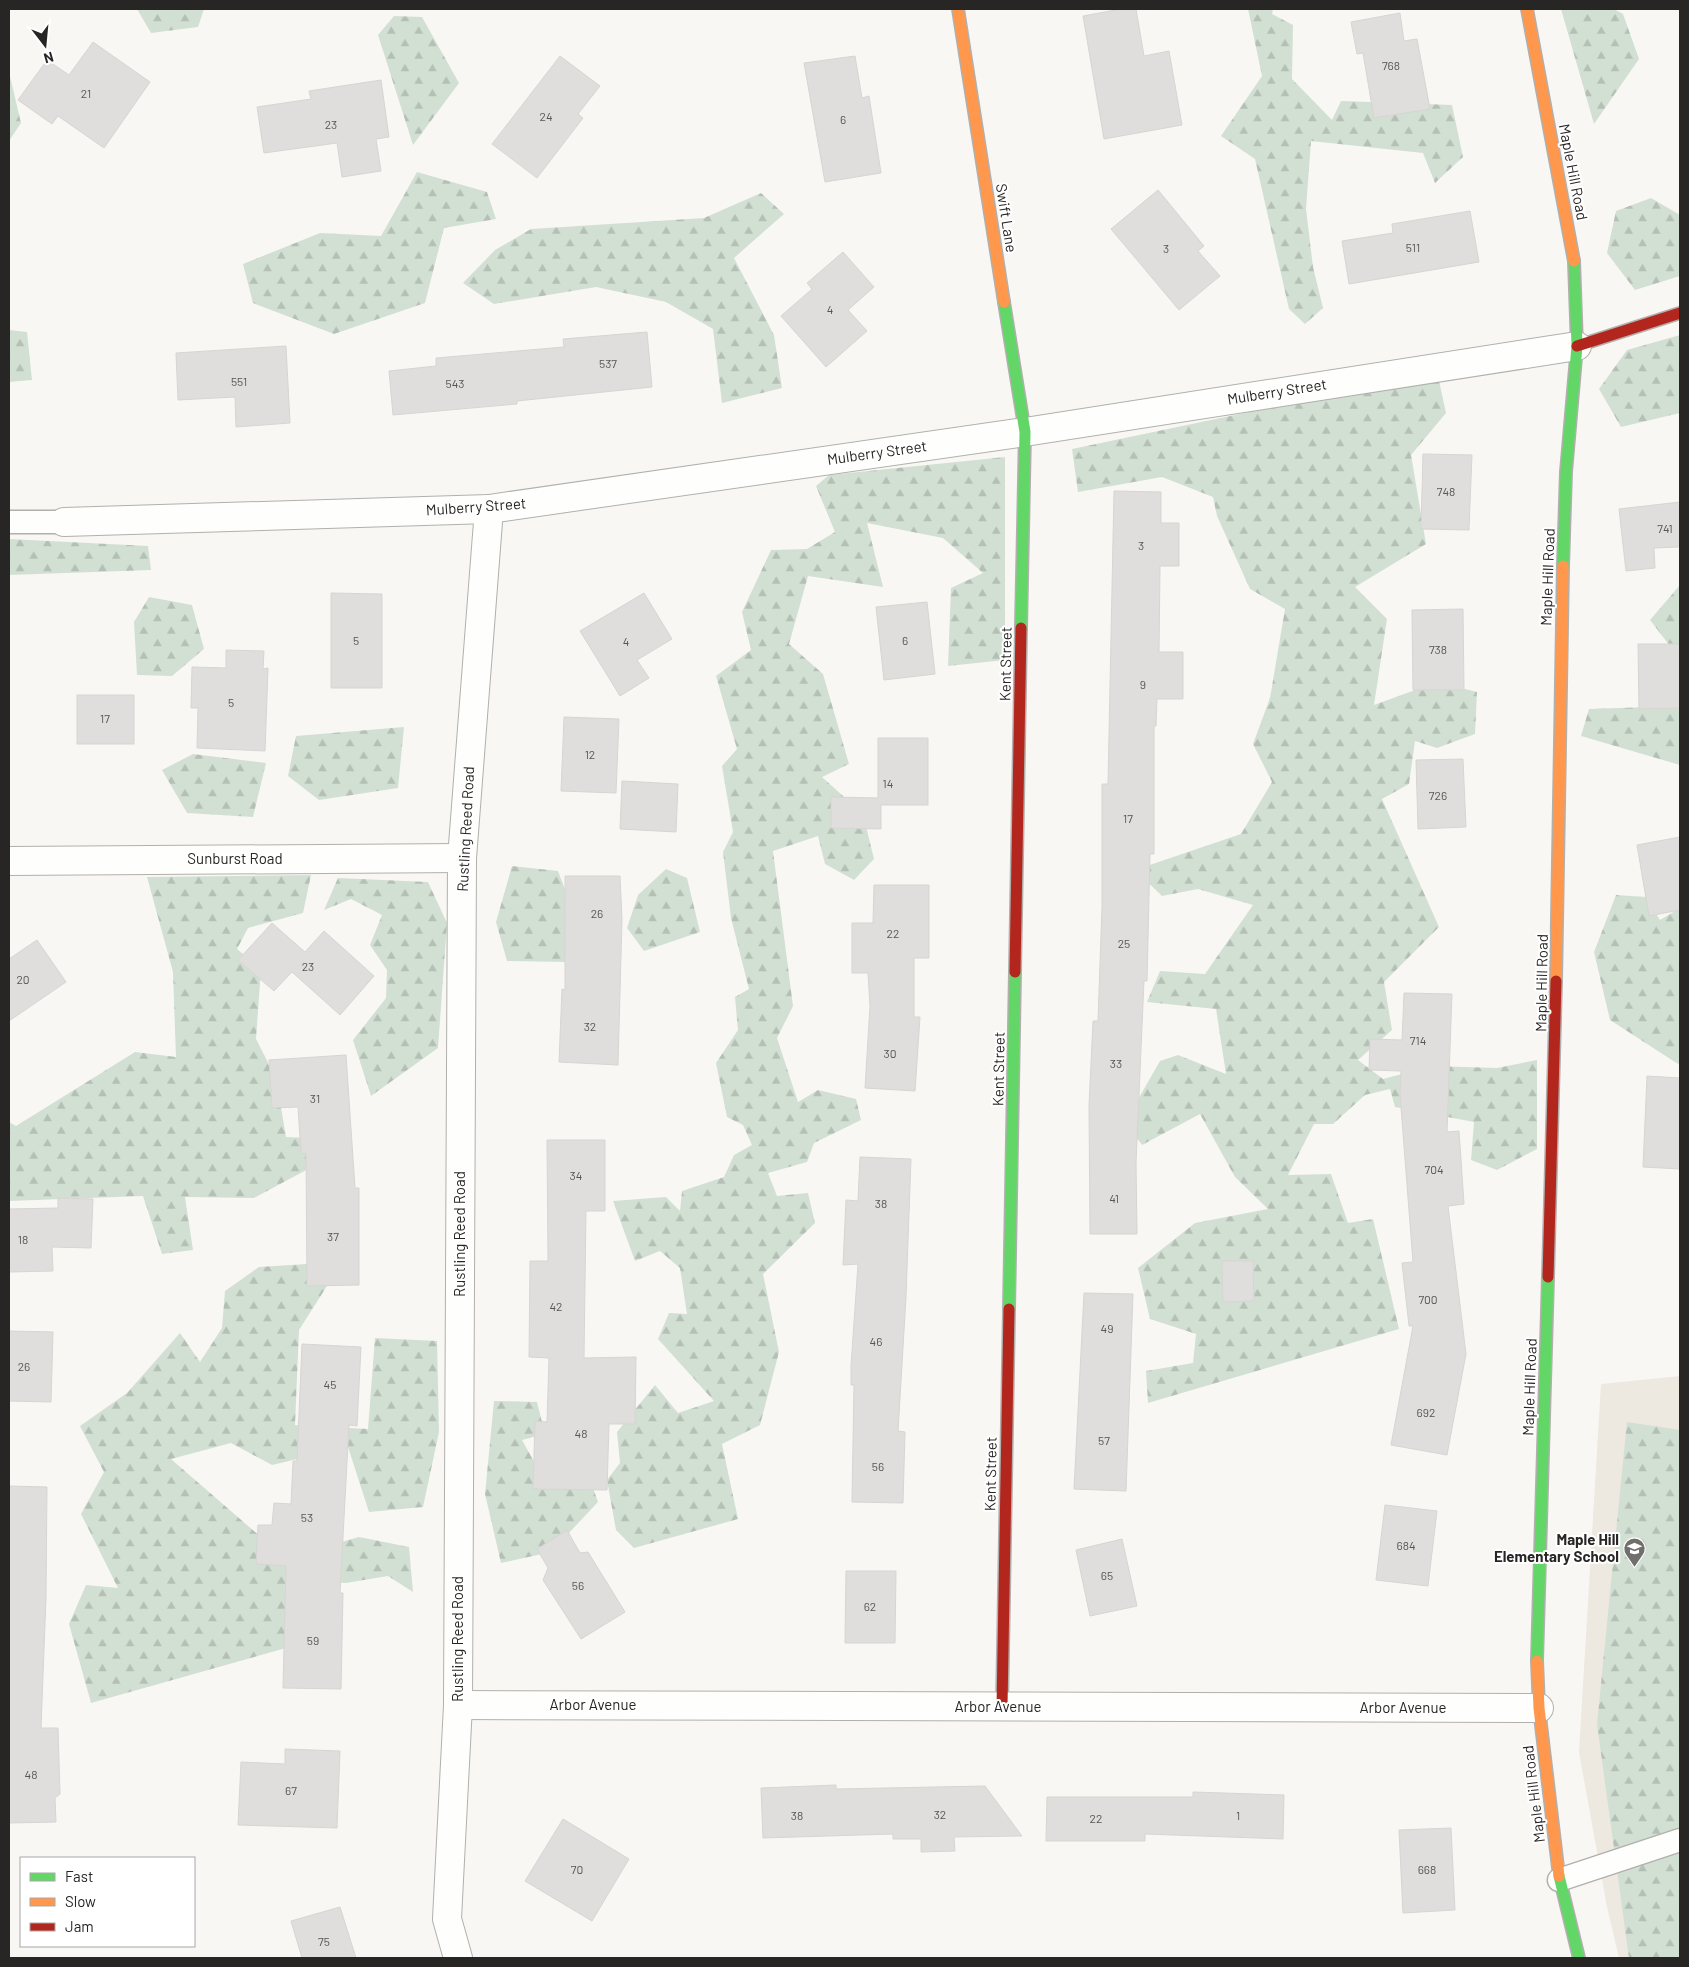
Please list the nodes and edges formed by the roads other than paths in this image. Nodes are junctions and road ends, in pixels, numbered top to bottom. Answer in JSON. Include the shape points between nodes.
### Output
{"nodes":[{"id":1,"x":958,"y":9,"type":"edge"},
{"id":2,"x":1528,"y":9,"type":"edge"},
{"id":3,"x":1680,"y":313,"type":"edge"},
{"id":4,"x":1577,"y":346,"type":"junction"},
{"id":5,"x":1025,"y":432,"type":"junction"},
{"id":6,"x":489,"y":509,"type":"junction"},
{"id":7,"x":9,"y":522,"type":"edge"},
{"id":8,"x":64,"y":522,"type":"joint"},
{"id":9,"x":462,"y":858,"type":"junction"},
{"id":10,"x":9,"y":861,"type":"edge"},
{"id":11,"x":458,"y":1705,"type":"junction"},
{"id":12,"x":1002,"y":1707,"type":"junction"},
{"id":13,"x":1539,"y":1708,"type":"junction"},
{"id":14,"x":1680,"y":1840,"type":"edge"},
{"id":15,"x":1560,"y":1880,"type":"junction"},
{"id":16,"x":458,"y":1958,"type":"edge"},
{"id":17,"x":1579,"y":1958,"type":"edge"}],
"edges":[{"from":1,"to":5,"type":"street","name":"Swift Lane"},
{"from":2,"to":4,"type":"street","name":"Maple Hill Road","via":[[1576,269]]},
{"from":3,"to":4,"type":"street","name":"Mulberry Street"},
{"from":4,"to":5,"type":"street","name":"Mulberry Street"},
{"from":4,"to":13,"type":"street","name":"Maple Hill Road","via":[[1566,472],[1560,670],[1556,1023],[1537,1636]]},
{"from":5,"to":6,"type":"street","name":"Mulberry Street"},
{"from":5,"to":12,"type":"street","name":"Kent Street"},
{"from":6,"to":8,"type":"street","name":"Mulberry Street"},
{"from":6,"to":9,"type":"street","name":"Rustling Reed Road"},
{"from":7,"to":8,"type":"lane"},
{"from":9,"to":10,"type":"street","name":"Sunburst Road"},
{"from":9,"to":11,"type":"street","name":"Rustling Reed Road"},
{"from":11,"to":12,"type":"street","name":"Arbor Avenue"},
{"from":11,"to":16,"type":"street","name":"Rustling Reed Road","via":[[448,1920]]},
{"from":12,"to":13,"type":"street","name":"Arbor Avenue"},
{"from":13,"to":15,"type":"street","name":"Maple Hill Road"},
{"from":14,"to":15,"type":"lane"},
{"from":15,"to":17,"type":"street","name":"Maple Hill Road"}]}
